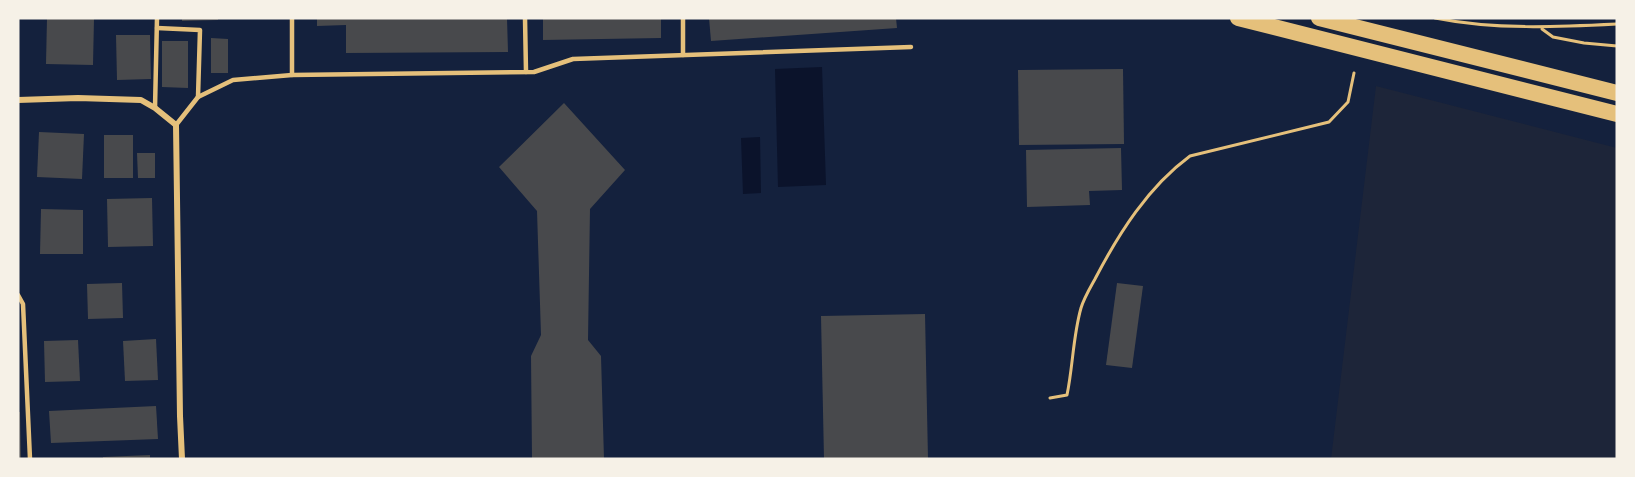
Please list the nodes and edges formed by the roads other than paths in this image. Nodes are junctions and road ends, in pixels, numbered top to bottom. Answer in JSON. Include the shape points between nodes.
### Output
{"nodes":[{"id":1,"x":157,"y":18,"type":"edge"},
{"id":2,"x":292,"y":18,"type":"edge"},
{"id":3,"x":525,"y":18,"type":"edge"},
{"id":4,"x":683,"y":18,"type":"edge"},
{"id":5,"x":1238,"y":18,"type":"edge"},
{"id":6,"x":1319,"y":18,"type":"edge"},
{"id":7,"x":157,"y":28,"type":"junction"},
{"id":8,"x":911,"y":47,"type":"dead end"},
{"id":9,"x":683,"y":55,"type":"junction"},
{"id":10,"x":526,"y":72,"type":"junction"},
{"id":11,"x":292,"y":75,"type":"junction"},
{"id":12,"x":1617,"y":93,"type":"edge"},
{"id":13,"x":198,"y":97,"type":"junction"},
{"id":14,"x":18,"y":100,"type":"edge"},
{"id":15,"x":155,"y":108,"type":"junction"},
{"id":16,"x":1617,"y":114,"type":"edge"},
{"id":17,"x":176,"y":125,"type":"junction"},
{"id":18,"x":18,"y":295,"type":"edge"},
{"id":19,"x":30,"y":459,"type":"edge"},
{"id":20,"x":182,"y":459,"type":"edge"}],
"edges":[{"from":1,"to":7,"type":"lane"},
{"from":2,"to":11,"type":"lane"},
{"from":3,"to":10,"type":"lane"},
{"from":4,"to":9,"type":"lane"},
{"from":5,"to":16,"type":"highway"},
{"from":6,"to":12,"type":"highway"},
{"from":7,"to":13,"type":"lane","via":[[200,30]]},
{"from":7,"to":15,"type":"lane"},
{"from":8,"to":9,"type":"lane"},
{"from":9,"to":10,"type":"lane","via":[[573,59]]},
{"from":10,"to":11,"type":"lane"},
{"from":11,"to":13,"type":"lane","via":[[233,80]]},
{"from":13,"to":17,"type":"lane"},
{"from":14,"to":15,"type":"street","via":[[141,100]]},
{"from":15,"to":17,"type":"street"},
{"from":17,"to":20,"type":"street"},
{"from":18,"to":19,"type":"lane","via":[[23,304]]}]}
